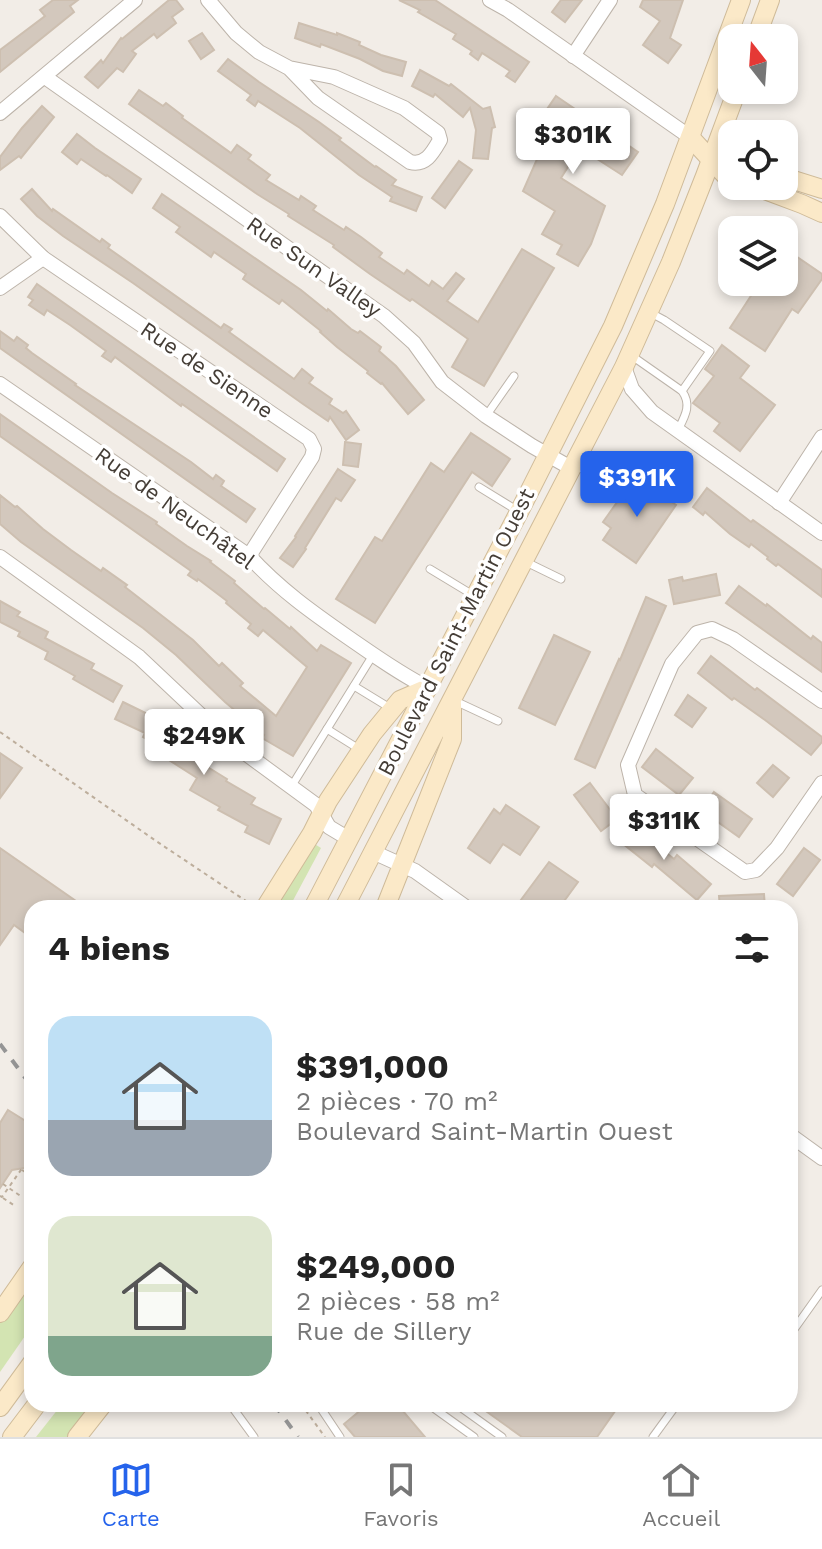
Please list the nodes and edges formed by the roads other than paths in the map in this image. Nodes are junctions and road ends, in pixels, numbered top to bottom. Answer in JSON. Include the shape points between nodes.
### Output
{"nodes":[{"id":1,"x":135,"y":0,"type":"edge"},
{"id":2,"x":208,"y":0,"type":"edge"},
{"id":3,"x":490,"y":0,"type":"edge"},
{"id":4,"x":610,"y":0,"type":"edge"},
{"id":5,"x":741,"y":0,"type":"edge"},
{"id":6,"x":770,"y":0,"type":"edge"},
{"id":7,"x":761,"y":24,"type":"edge"},
{"id":8,"x":573,"y":56,"type":"junction"},
{"id":9,"x":289,"y":68,"type":"junction"},
{"id":10,"x":45,"y":77,"type":"junction"},
{"id":11,"x":0,"y":113,"type":"edge"},
{"id":12,"x":690,"y":137,"type":"junction"},
{"id":13,"x":718,"y":155,"type":"edge"},
{"id":14,"x":718,"y":160,"type":"edge"},
{"id":15,"x":798,"y":181,"type":"edge"},
{"id":16,"x":822,"y":189,"type":"edge"},
{"id":17,"x":791,"y":200,"type":"edge"},
{"id":18,"x":822,"y":213,"type":"edge"},
{"id":19,"x":0,"y":216,"type":"edge"},
{"id":20,"x":43,"y":258,"type":"junction"},
{"id":21,"x":0,"y":288,"type":"edge"},
{"id":22,"x":649,"y":312,"type":"junction"},
{"id":23,"x":627,"y":361,"type":"junction"},
{"id":24,"x":514,"y":376,"type":"dead end"},
{"id":25,"x":0,"y":384,"type":"edge"},
{"id":26,"x":682,"y":391,"type":"junction"},
{"id":27,"x":486,"y":416,"type":"junction"},
{"id":28,"x":678,"y":431,"type":"junction"},
{"id":29,"x":822,"y":437,"type":"edge"},
{"id":30,"x":547,"y":455,"type":"junction"},
{"id":31,"x":571,"y":468,"type":"junction"},
{"id":32,"x":615,"y":482,"type":"dead end"},
{"id":33,"x":479,"y":487,"type":"dead end"},
{"id":34,"x":779,"y":503,"type":"junction"},
{"id":35,"x":519,"y":512,"type":"junction"},
{"id":36,"x":822,"y":533,"type":"edge"},
{"id":37,"x":249,"y":556,"type":"junction"},
{"id":38,"x":0,"y":557,"type":"edge"},
{"id":39,"x":524,"y":561,"type":"junction"},
{"id":40,"x":430,"y":569,"type":"dead end"},
{"id":41,"x":561,"y":579,"type":"dead end"},
{"id":42,"x":475,"y":596,"type":"junction"},
{"id":43,"x":373,"y":655,"type":"junction"},
{"id":44,"x":354,"y":686,"type":"junction"},
{"id":45,"x":428,"y":688,"type":"junction"},
{"id":46,"x":452,"y":699,"type":"junction"},
{"id":47,"x":822,"y":701,"type":"edge"},
{"id":48,"x":392,"y":709,"type":"junction"},
{"id":49,"x":498,"y":721,"type":"dead end"},
{"id":50,"x":327,"y":729,"type":"junction"},
{"id":51,"x":361,"y":750,"type":"junction"},
{"id":52,"x":822,"y":783,"type":"edge"},
{"id":53,"x":291,"y":787,"type":"junction"},
{"id":54,"x":321,"y":814,"type":"junction"},
{"id":55,"x":349,"y":839,"type":"junction"},
{"id":56,"x":373,"y":852,"type":"junction"},
{"id":57,"x":403,"y":865,"type":"junction"},
{"id":58,"x":262,"y":900,"type":"edge"},
{"id":59,"x":317,"y":900,"type":"edge"},
{"id":60,"x":348,"y":900,"type":"edge"},
{"id":61,"x":388,"y":900,"type":"edge"},
{"id":62,"x":456,"y":900,"type":"edge"},
{"id":63,"x":798,"y":1141,"type":"edge"},
{"id":64,"x":822,"y":1158,"type":"edge"},
{"id":65,"x":24,"y":1278,"type":"edge"},
{"id":66,"x":822,"y":1290,"type":"edge"},
{"id":67,"x":0,"y":1313,"type":"edge"},
{"id":68,"x":798,"y":1324,"type":"edge"},
{"id":69,"x":24,"y":1374,"type":"edge"},
{"id":70,"x":0,"y":1407,"type":"edge"},
{"id":71,"x":31,"y":1412,"type":"edge"},
{"id":72,"x":97,"y":1412,"type":"edge"},
{"id":73,"x":236,"y":1412,"type":"edge"},
{"id":74,"x":323,"y":1412,"type":"edge"},
{"id":75,"x":439,"y":1412,"type":"edge"},
{"id":76,"x":467,"y":1412,"type":"edge"},
{"id":77,"x":671,"y":1412,"type":"edge"},
{"id":78,"x":12,"y":1437,"type":"edge"},
{"id":79,"x":77,"y":1437,"type":"edge"},
{"id":80,"x":254,"y":1437,"type":"edge"},
{"id":81,"x":340,"y":1437,"type":"edge"},
{"id":82,"x":474,"y":1437,"type":"edge"},
{"id":83,"x":502,"y":1437,"type":"edge"},
{"id":84,"x":653,"y":1437,"type":"edge"}],
"edges":[{"from":1,"to":10,"type":"street"},
{"from":2,"to":9,"type":"street","via":[[236,33]]},
{"from":3,"to":8,"type":"street"},
{"from":4,"to":8,"type":"street"},
{"from":5,"to":12,"type":"main road","name":"Boulevard Saint-Martin Ouest"},
{"from":6,"to":7,"type":"main road"},
{"from":8,"to":12,"type":"street"},
{"from":9,"to":9,"type":"street","via":[[318,98],[410,162],[429,158],[440,140],[404,108],[334,77]]},
{"from":10,"to":11,"type":"street"},
{"from":10,"to":27,"type":"street","name":"Rue Sun Valley","via":[[384,316],[414,343],[442,382]]},
{"from":12,"to":13,"type":"main road"},
{"from":12,"to":30,"type":"main road","name":"Boulevard Saint-Martin Ouest","via":[[613,326]]},
{"from":14,"to":22,"type":"main road","name":"Boulevard Saint-Martin Ouest"},
{"from":15,"to":16,"type":"main road"},
{"from":17,"to":18,"type":"main road"},
{"from":19,"to":20,"type":"street","name":"Rue de Sienne"},
{"from":20,"to":21,"type":"street"},
{"from":20,"to":37,"type":"street","name":"Rue de Sienne","via":[[309,439],[312,457]]},
{"from":22,"to":23,"type":"main road","name":"Boulevard Saint-Martin Ouest"},
{"from":22,"to":26,"type":"lane","via":[[710,351]]},
{"from":23,"to":26,"type":"lane"},
{"from":23,"to":28,"type":"street","via":[[633,391]]},
{"from":23,"to":31,"type":"main road","name":"Boulevard Saint-Martin Ouest"},
{"from":24,"to":27,"type":"lane"},
{"from":25,"to":37,"type":"street","name":"Rue de Neuchâtel"},
{"from":26,"to":28,"type":"lane","via":[[688,399]]},
{"from":27,"to":30,"type":"street","name":"Rue Sun Valley"},
{"from":28,"to":34,"type":"street"},
{"from":29,"to":34,"type":"street"},
{"from":30,"to":31,"type":"street","name":"Rue Sun Valley"},
{"from":30,"to":35,"type":"main road","name":"Boulevard Saint-Martin Ouest"},
{"from":31,"to":32,"type":"lane"},
{"from":31,"to":39,"type":"main road","name":"Boulevard Saint-Martin Ouest"},
{"from":33,"to":35,"type":"lane"},
{"from":34,"to":36,"type":"street"},
{"from":35,"to":42,"type":"main road","name":"Boulevard Saint-Martin Ouest"},
{"from":37,"to":43,"type":"street","name":"Rue de Neuchâtel","via":[[288,593]]},
{"from":38,"to":53,"type":"street","via":[[139,657],[226,739]]},
{"from":39,"to":41,"type":"lane"},
{"from":39,"to":46,"type":"main road","name":"Boulevard Saint-Martin Ouest"},
{"from":40,"to":42,"type":"lane"},
{"from":42,"to":45,"type":"main road","name":"Boulevard Saint-Martin Ouest"},
{"from":43,"to":44,"type":"lane"},
{"from":43,"to":45,"type":"street","name":"Rue de Neuchâtel"},
{"from":44,"to":48,"type":"lane"},
{"from":44,"to":50,"type":"lane"},
{"from":45,"to":48,"type":"main road"},
{"from":45,"to":55,"type":"main road","name":"Boulevard Saint-Martin Ouest"},
{"from":46,"to":49,"type":"lane"},
{"from":46,"to":56,"type":"main road","name":"Boulevard Saint-Martin Ouest"},
{"from":46,"to":57,"type":"main road","via":[[452,739]]},
{"from":47,"to":52,"type":"street","via":[[733,639],[712,629],[697,633],[672,664],[628,765],[635,795],[745,872],[756,870],[777,848]]},
{"from":48,"to":51,"type":"main road"},
{"from":50,"to":51,"type":"lane"},
{"from":50,"to":53,"type":"lane"},
{"from":51,"to":54,"type":"main road"},
{"from":53,"to":54,"type":"street"},
{"from":54,"to":55,"type":"street","via":[[329,827]]},
{"from":54,"to":58,"type":"main road"},
{"from":55,"to":59,"type":"main road","name":"Boulevard Saint-Martin Ouest"},
{"from":56,"to":57,"type":"street"},
{"from":56,"to":60,"type":"main road","name":"Boulevard Saint-Martin Ouest"},
{"from":57,"to":61,"type":"main road"},
{"from":57,"to":62,"type":"street"},
{"from":63,"to":64,"type":"street"},
{"from":65,"to":67,"type":"main road"},
{"from":66,"to":68,"type":"lane"},
{"from":69,"to":70,"type":"main road"},
{"from":71,"to":78,"type":"main road"},
{"from":72,"to":79,"type":"main road"},
{"from":73,"to":80,"type":"lane"},
{"from":74,"to":81,"type":"lane"},
{"from":75,"to":82,"type":"lane"},
{"from":76,"to":83,"type":"lane"},
{"from":77,"to":84,"type":"lane"}]}
